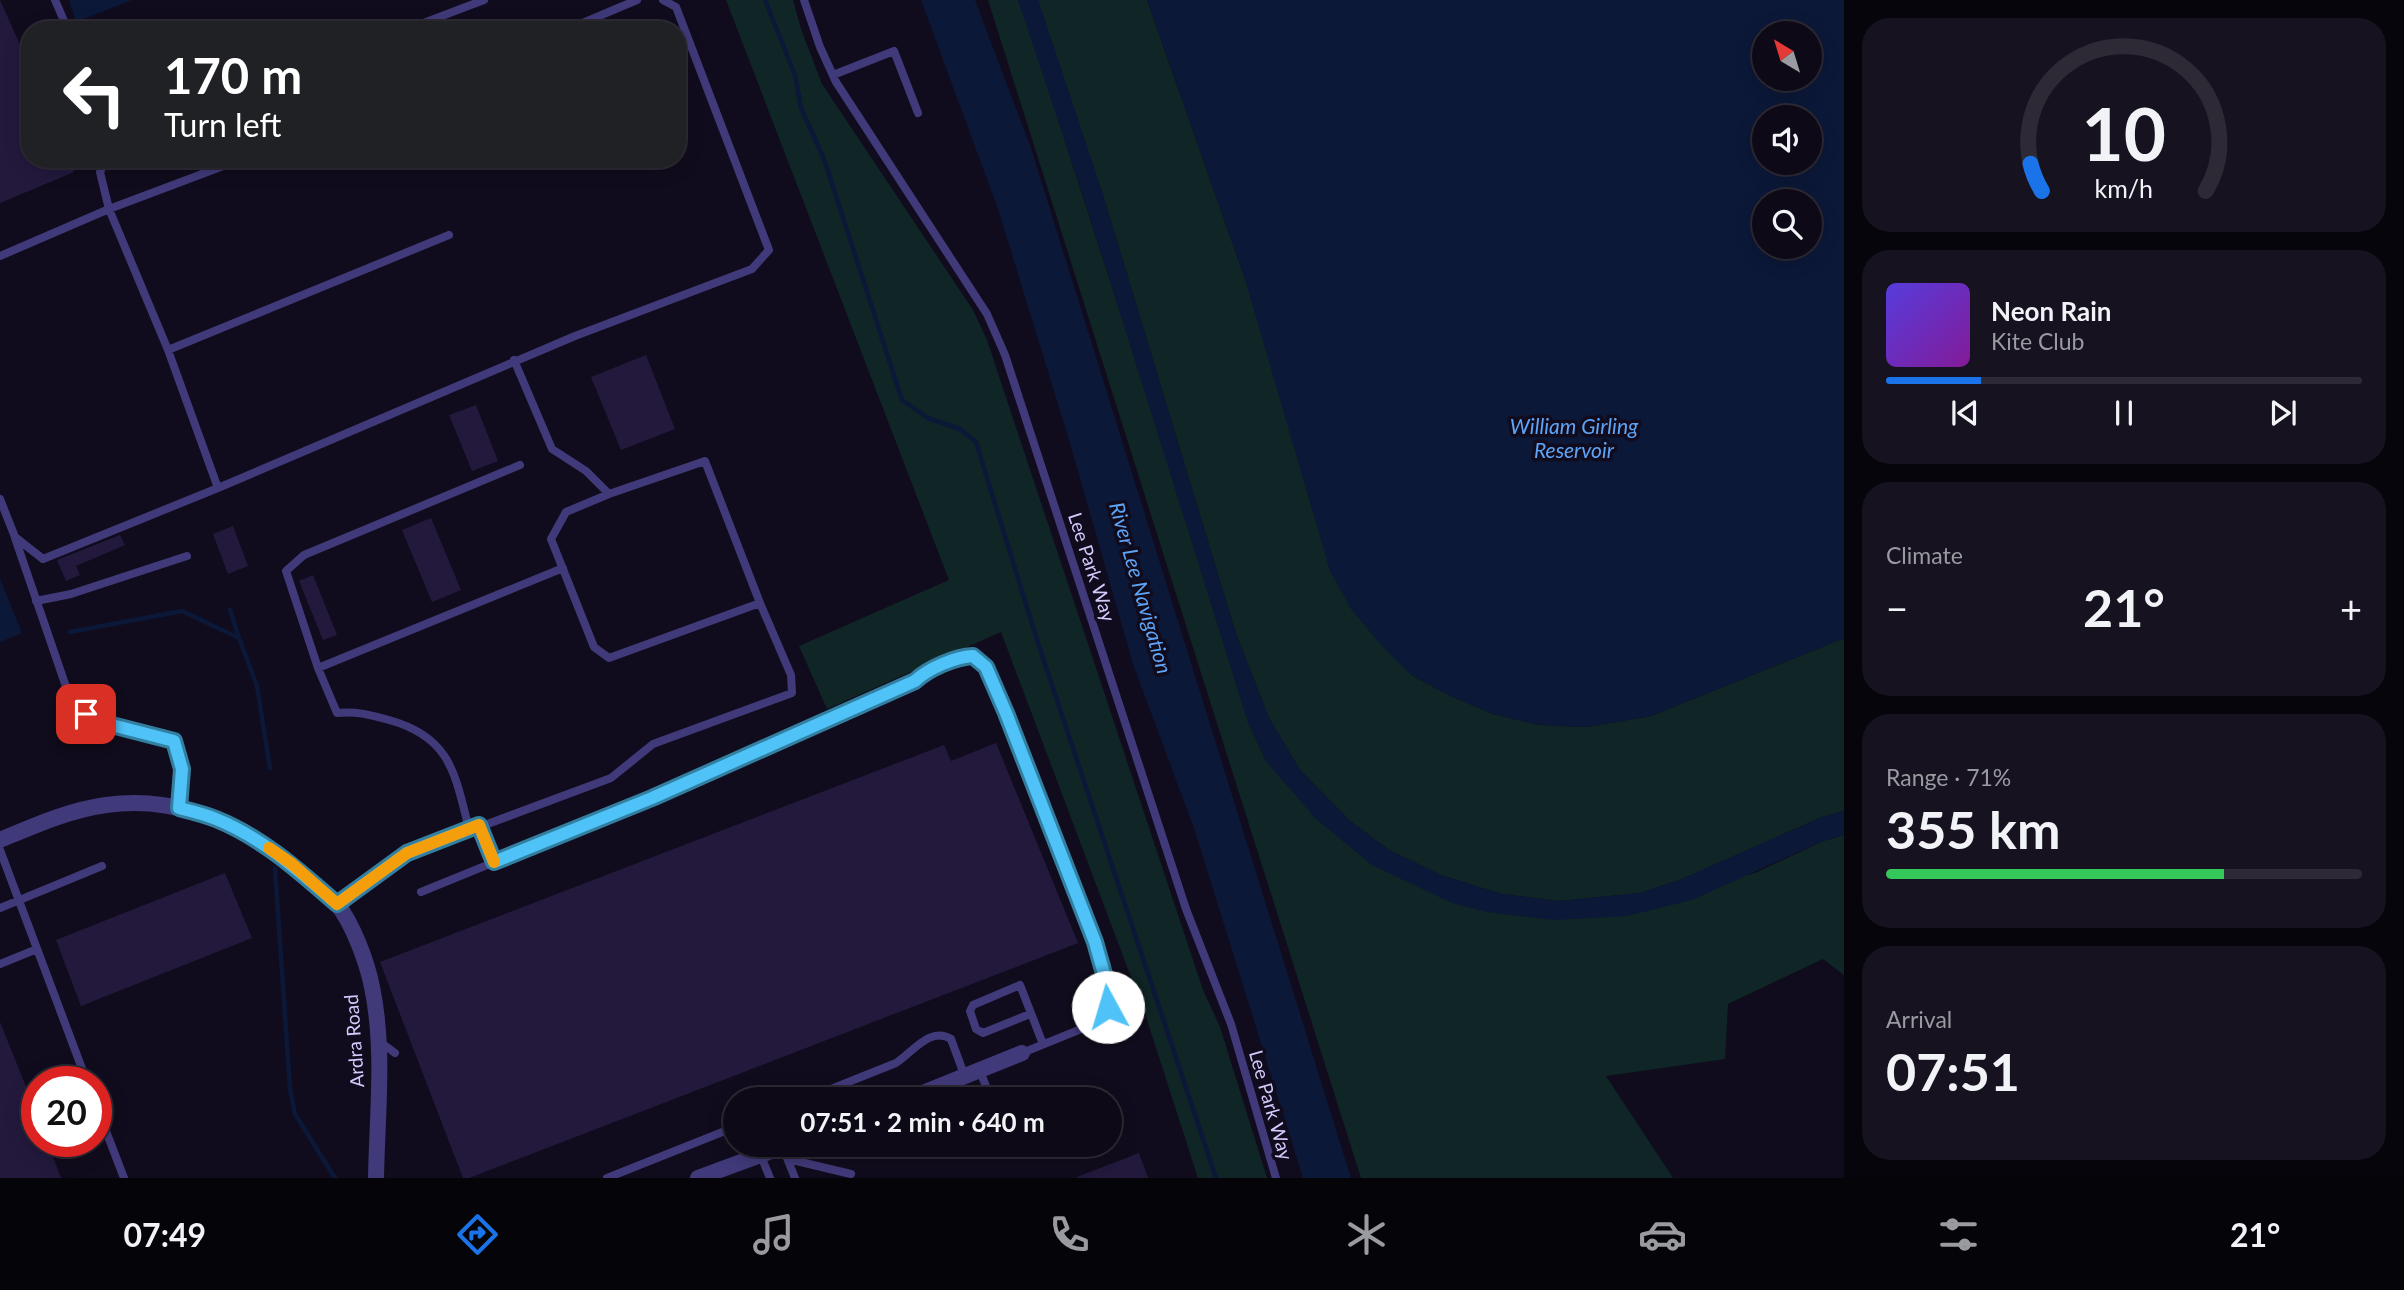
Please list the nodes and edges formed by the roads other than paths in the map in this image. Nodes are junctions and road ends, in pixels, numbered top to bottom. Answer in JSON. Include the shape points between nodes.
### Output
{"nodes":[{"id":1,"x":55,"y":0,"type":"edge"},
{"id":2,"x":484,"y":0,"type":"edge"},
{"id":3,"x":636,"y":0,"type":"edge"},
{"id":4,"x":663,"y":0,"type":"edge"},
{"id":5,"x":804,"y":0,"type":"edge"},
{"id":6,"x":64,"y":21,"type":"edge"},
{"id":7,"x":429,"y":21,"type":"edge"},
{"id":8,"x":587,"y":21,"type":"edge"},
{"id":9,"x":681,"y":21,"type":"edge"},
{"id":10,"x":686,"y":33,"type":"edge"},
{"id":11,"x":833,"y":75,"type":"junction"},
{"id":12,"x":918,"y":113,"type":"dead end"},
{"id":13,"x":102,"y":168,"type":"edge"},
{"id":14,"x":218,"y":168,"type":"edge"},
{"id":15,"x":109,"y":209,"type":"junction"},
{"id":16,"x":449,"y":235,"type":"dead end"},
{"id":17,"x":0,"y":256,"type":"edge"},
{"id":18,"x":168,"y":350,"type":"junction"},
{"id":19,"x":514,"y":360,"type":"junction"},
{"id":20,"x":520,"y":465,"type":"dead end"},
{"id":21,"x":218,"y":488,"type":"junction"},
{"id":22,"x":610,"y":494,"type":"junction"},
{"id":23,"x":0,"y":499,"type":"edge"},
{"id":24,"x":15,"y":537,"type":"junction"},
{"id":25,"x":187,"y":556,"type":"dead end"},
{"id":26,"x":563,"y":568,"type":"junction"},
{"id":27,"x":36,"y":601,"type":"junction"},
{"id":28,"x":760,"y":603,"type":"junction"},
{"id":29,"x":318,"y":668,"type":"junction"},
{"id":30,"x":179,"y":808,"type":"junction"},
{"id":31,"x":479,"y":825,"type":"junction"},
{"id":32,"x":469,"y":829,"type":"junction"},
{"id":33,"x":0,"y":840,"type":"edge"},
{"id":34,"x":0,"y":850,"type":"edge"},
{"id":35,"x":494,"y":862,"type":"junction"},
{"id":36,"x":103,"y":866,"type":"dead end"},
{"id":37,"x":421,"y":892,"type":"dead end"},
{"id":38,"x":20,"y":900,"type":"junction"},
{"id":39,"x":337,"y":904,"type":"junction"},
{"id":40,"x":0,"y":908,"type":"edge"},
{"id":41,"x":37,"y":949,"type":"junction"},
{"id":42,"x":0,"y":964,"type":"edge"},
{"id":43,"x":1030,"y":1014,"type":"junction"},
{"id":44,"x":378,"y":1041,"type":"junction"},
{"id":45,"x":1043,"y":1044,"type":"junction"},
{"id":46,"x":395,"y":1053,"type":"dead end"},
{"id":47,"x":1022,"y":1054,"type":"joint"},
{"id":48,"x":82,"y":1066,"type":"edge"},
{"id":49,"x":972,"y":1074,"type":"junction"},
{"id":50,"x":836,"y":1087,"type":"edge"},
{"id":51,"x":939,"y":1087,"type":"edge"},
{"id":52,"x":982,"y":1087,"type":"edge"},
{"id":53,"x":723,"y":1132,"type":"edge"},
{"id":54,"x":112,"y":1147,"type":"edge"},
{"id":55,"x":758,"y":1157,"type":"edge"},
{"id":56,"x":761,"y":1157,"type":"edge"},
{"id":57,"x":789,"y":1157,"type":"edge"},
{"id":58,"x":806,"y":1157,"type":"edge"},
{"id":59,"x":852,"y":1174,"type":"dead end"},
{"id":60,"x":124,"y":1178,"type":"edge"},
{"id":61,"x":376,"y":1178,"type":"edge"},
{"id":62,"x":607,"y":1178,"type":"edge"},
{"id":63,"x":698,"y":1178,"type":"edge"},
{"id":64,"x":770,"y":1178,"type":"edge"},
{"id":65,"x":795,"y":1178,"type":"edge"},
{"id":66,"x":1276,"y":1178,"type":"edge"}],
"edges":[{"from":1,"to":6,"type":"lane"},
{"from":2,"to":7,"type":"lane"},
{"from":3,"to":8,"type":"lane"},
{"from":4,"to":9,"type":"lane","via":[[676,7]]},
{"from":5,"to":11,"type":"lane","name":"Lee Park Way"},
{"from":10,"to":19,"type":"lane","via":[[769,250],[752,269]]},
{"from":11,"to":12,"type":"lane","via":[[894,51]]},
{"from":11,"to":66,"type":"lane","name":"Lee Park Way","via":[[987,314],[1005,355],[1186,909],[1231,1024]]},
{"from":13,"to":15,"type":"lane"},
{"from":14,"to":15,"type":"lane"},
{"from":15,"to":17,"type":"lane"},
{"from":15,"to":18,"type":"lane"},
{"from":16,"to":18,"type":"lane"},
{"from":18,"to":21,"type":"lane"},
{"from":19,"to":21,"type":"lane"},
{"from":19,"to":22,"type":"lane","via":[[552,449]]},
{"from":20,"to":29,"type":"lane","via":[[304,555],[286,571]]},
{"from":21,"to":24,"type":"lane","via":[[43,559]]},
{"from":22,"to":26,"type":"lane","via":[[566,512],[551,539]]},
{"from":22,"to":28,"type":"lane","via":[[705,461]]},
{"from":23,"to":24,"type":"lane"},
{"from":24,"to":27,"type":"lane"},
{"from":25,"to":27,"type":"lane"},
{"from":26,"to":28,"type":"lane","via":[[594,647],[609,657]]},
{"from":26,"to":29,"type":"lane"},
{"from":27,"to":30,"type":"lane","via":[[73,707],[100,722],[174,741],[182,769]]},
{"from":28,"to":31,"type":"lane","via":[[791,675],[792,693],[653,744],[611,778]]},
{"from":29,"to":32,"type":"lane","via":[[337,713],[357,711],[413,727],[442,749],[459,788]]},
{"from":30,"to":33,"type":"street","name":"Ardra Road","via":[[106,805]]},
{"from":30,"to":39,"type":"street","name":"Ardra Road","via":[[215,818],[253,837]]},
{"from":31,"to":32,"type":"lane"},
{"from":31,"to":35,"type":"lane"},
{"from":32,"to":39,"type":"lane","via":[[396,859]]},
{"from":34,"to":38,"type":"lane"},
{"from":35,"to":37,"type":"lane"},
{"from":35,"to":45,"type":"lane","via":[[652,798],[962,657],[973,656],[986,667],[1014,732],[1095,942],[1110,995],[1104,1015],[1096,1023]]},
{"from":36,"to":38,"type":"lane"},
{"from":38,"to":40,"type":"lane"},
{"from":38,"to":41,"type":"lane"},
{"from":39,"to":44,"type":"street","name":"Ardra Road","via":[[372,985]]},
{"from":41,"to":42,"type":"lane"},
{"from":41,"to":48,"type":"lane"},
{"from":43,"to":43,"type":"lane","via":[[1020,985],[973,1004],[970,1011],[976,1029],[983,1033]]},
{"from":43,"to":45,"type":"lane"},
{"from":44,"to":46,"type":"lane"},
{"from":44,"to":61,"type":"street","name":"Ardra Road"},
{"from":45,"to":47,"type":"lane"},
{"from":47,"to":49,"type":"street"},
{"from":49,"to":50,"type":"lane","via":[[944,1035],[923,1040],[897,1063]]},
{"from":49,"to":51,"type":"street"},
{"from":49,"to":52,"type":"lane"},
{"from":53,"to":62,"type":"lane"},
{"from":54,"to":60,"type":"lane"},
{"from":55,"to":63,"type":"street"},
{"from":56,"to":64,"type":"lane"},
{"from":57,"to":65,"type":"lane"},
{"from":58,"to":59,"type":"lane"}]}
